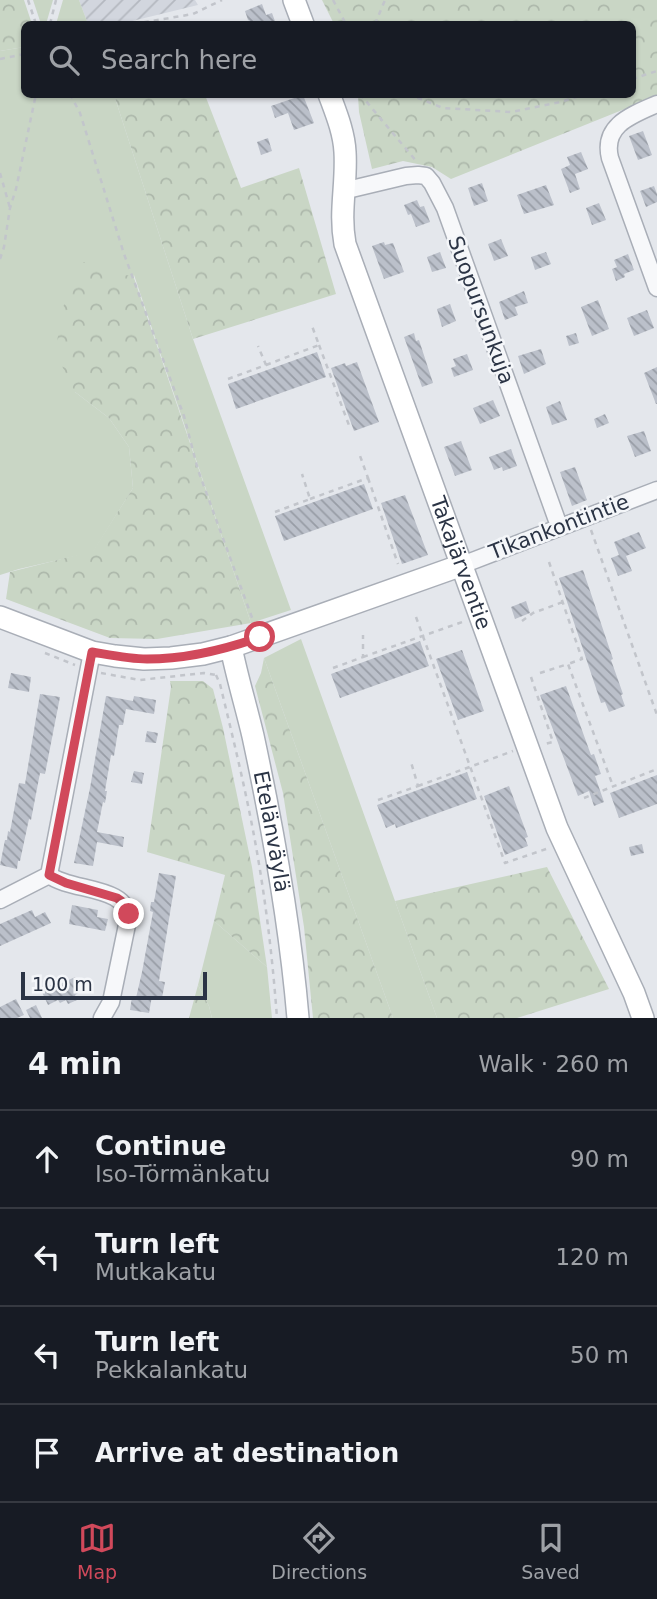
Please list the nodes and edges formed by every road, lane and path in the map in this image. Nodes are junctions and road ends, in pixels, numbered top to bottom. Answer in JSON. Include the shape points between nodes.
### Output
{"nodes":[{"id":1,"x":27,"y":0,"type":"edge"},
{"id":2,"x":56,"y":0,"type":"edge"},
{"id":3,"x":222,"y":0,"type":"edge"},
{"id":4,"x":294,"y":0,"type":"edge"},
{"id":5,"x":333,"y":0,"type":"edge"},
{"id":6,"x":385,"y":0,"type":"edge"},
{"id":7,"x":35,"y":21,"type":"edge"},
{"id":8,"x":51,"y":21,"type":"edge"},
{"id":9,"x":150,"y":21,"type":"edge"},
{"id":10,"x":302,"y":21,"type":"edge"},
{"id":11,"x":344,"y":21,"type":"edge"},
{"id":12,"x":376,"y":21,"type":"edge"},
{"id":13,"x":21,"y":55,"type":"edge"},
{"id":14,"x":0,"y":59,"type":"edge"},
{"id":15,"x":657,"y":71,"type":"edge"},
{"id":16,"x":636,"y":78,"type":"edge"},
{"id":17,"x":35,"y":98,"type":"edge"},
{"id":18,"x":72,"y":98,"type":"edge"},
{"id":19,"x":330,"y":98,"type":"edge"},
{"id":20,"x":363,"y":98,"type":"edge"},
{"id":21,"x":418,"y":98,"type":"edge"},
{"id":22,"x":572,"y":98,"type":"edge"},
{"id":23,"x":657,"y":104,"type":"edge"},
{"id":24,"x":0,"y":173,"type":"edge"},
{"id":25,"x":426,"y":176,"type":"junction"},
{"id":26,"x":343,"y":191,"type":"junction"},
{"id":27,"x":10,"y":208,"type":"junction"},
{"id":28,"x":0,"y":259,"type":"edge"},
{"id":29,"x":657,"y":288,"type":"edge"},
{"id":30,"x":312,"y":326,"type":"dead end"},
{"id":31,"x":320,"y":345,"type":"junction"},
{"id":32,"x":258,"y":346,"type":"dead end"},
{"id":33,"x":266,"y":365,"type":"junction"},
{"id":34,"x":228,"y":379,"type":"dead end"},
{"id":35,"x":350,"y":428,"type":"dead end"},
{"id":36,"x":359,"y":453,"type":"dead end"},
{"id":37,"x":302,"y":474,"type":"dead end"},
{"id":38,"x":368,"y":478,"type":"junction"},
{"id":39,"x":657,"y":490,"type":"edge"},
{"id":40,"x":310,"y":499,"type":"junction"},
{"id":41,"x":275,"y":512,"type":"dead end"},
{"id":42,"x":586,"y":516,"type":"junction"},
{"id":43,"x":559,"y":526,"type":"junction"},
{"id":44,"x":549,"y":562,"type":"dead end"},
{"id":45,"x":398,"y":564,"type":"dead end"},
{"id":46,"x":462,"y":565,"type":"junction"},
{"id":47,"x":563,"y":602,"type":"junction"},
{"id":48,"x":0,"y":617,"type":"edge"},
{"id":49,"x":416,"y":617,"type":"dead end"},
{"id":50,"x":466,"y":621,"type":"dead end"},
{"id":51,"x":522,"y":621,"type":"dead end"},
{"id":52,"x":363,"y":635,"type":"dead end"},
{"id":53,"x":424,"y":636,"type":"junction"},
{"id":54,"x":260,"y":637,"type":"junction"},
{"id":55,"x":231,"y":647,"type":"junction"},
{"id":56,"x":92,"y":652,"type":"junction"},
{"id":57,"x":363,"y":657,"type":"junction"},
{"id":58,"x":568,"y":664,"type":"junction"},
{"id":59,"x":333,"y":668,"type":"dead end"},
{"id":60,"x":540,"y":673,"type":"dead end"},
{"id":61,"x":216,"y":675,"type":"dead end"},
{"id":62,"x":530,"y":677,"type":"dead end"},
{"id":63,"x":657,"y":715,"type":"edge"},
{"id":64,"x":521,"y":750,"type":"junction"},
{"id":65,"x":411,"y":762,"type":"dead end"},
{"id":66,"x":470,"y":766,"type":"junction"},
{"id":67,"x":657,"y":769,"type":"edge"},
{"id":68,"x":418,"y":786,"type":"junction"},
{"id":69,"x":613,"y":786,"type":"junction"},
{"id":70,"x":583,"y":798,"type":"dead end"},
{"id":71,"x":378,"y":800,"type":"dead end"},
{"id":72,"x":549,"y":848,"type":"dead end"},
{"id":73,"x":49,"y":875,"type":"junction"},
{"id":74,"x":0,"y":900,"type":"edge"},
{"id":75,"x":102,"y":1018,"type":"edge"},
{"id":76,"x":277,"y":1018,"type":"edge"},
{"id":77,"x":298,"y":1018,"type":"edge"},
{"id":78,"x":643,"y":1018,"type":"edge"}],
"edges":[{"from":1,"to":7,"type":"path"},
{"from":2,"to":8,"type":"path"},
{"from":3,"to":9,"type":"path","via":[[192,13]]},
{"from":4,"to":10,"type":"street"},
{"from":5,"to":11,"type":"path"},
{"from":6,"to":12,"type":"path"},
{"from":13,"to":14,"type":"path"},
{"from":15,"to":16,"type":"path"},
{"from":17,"to":27,"type":"path"},
{"from":18,"to":54,"type":"path","via":[[184,416],[198,470]]},
{"from":19,"to":26,"type":"street","name":"Takajärventie","via":[[345,149]]},
{"from":20,"to":25,"type":"path"},
{"from":21,"to":22,"type":"path","via":[[443,108],[510,112]]},
{"from":23,"to":29,"type":"street","via":[[624,121],[609,141],[610,159]]},
{"from":24,"to":27,"type":"path"},
{"from":25,"to":26,"type":"street","via":[[406,176]]},
{"from":25,"to":43,"type":"street","name":"Suopursunkuja","via":[[445,208]]},
{"from":26,"to":46,"type":"street","name":"Takajärventie","via":[[345,244]]},
{"from":27,"to":28,"type":"path"},
{"from":30,"to":31,"type":"path"},
{"from":31,"to":33,"type":"path"},
{"from":31,"to":35,"type":"path"},
{"from":32,"to":33,"type":"path"},
{"from":33,"to":34,"type":"path"},
{"from":36,"to":38,"type":"path"},
{"from":37,"to":40,"type":"path"},
{"from":38,"to":40,"type":"path"},
{"from":38,"to":45,"type":"path"},
{"from":39,"to":42,"type":"street","name":"Tikankontintie"},
{"from":40,"to":41,"type":"path"},
{"from":42,"to":43,"type":"street","name":"Tikankontintie"},
{"from":42,"to":63,"type":"path"},
{"from":43,"to":46,"type":"street","name":"Tikankontintie"},
{"from":44,"to":47,"type":"path"},
{"from":46,"to":54,"type":"street"},
{"from":46,"to":64,"type":"street","name":"Takajärventie"},
{"from":47,"to":51,"type":"path"},
{"from":47,"to":58,"type":"path","via":[[582,659]]},
{"from":48,"to":56,"type":"street"},
{"from":49,"to":53,"type":"path"},
{"from":50,"to":53,"type":"path"},
{"from":52,"to":57,"type":"path"},
{"from":53,"to":57,"type":"path"},
{"from":53,"to":66,"type":"path"},
{"from":54,"to":55,"type":"street"},
{"from":55,"to":56,"type":"street","via":[[144,659]]},
{"from":55,"to":77,"type":"street","name":"Etelänväylä","via":[[276,853]]},
{"from":56,"to":73,"type":"street"},
{"from":57,"to":59,"type":"path"},
{"from":58,"to":60,"type":"path"},
{"from":58,"to":69,"type":"path"},
{"from":61,"to":76,"type":"path","via":[[258,858]]},
{"from":62,"to":64,"type":"path","via":[[553,741]]},
{"from":64,"to":66,"type":"path"},
{"from":64,"to":78,"type":"street","name":"Takajärventie"},
{"from":65,"to":68,"type":"path"},
{"from":66,"to":68,"type":"path"},
{"from":66,"to":72,"type":"path","via":[[505,863]]},
{"from":67,"to":69,"type":"path"},
{"from":68,"to":71,"type":"path"},
{"from":69,"to":70,"type":"path"},
{"from":73,"to":74,"type":"street"},
{"from":73,"to":75,"type":"street","via":[[117,898],[128,910],[111,1002]]}]}
